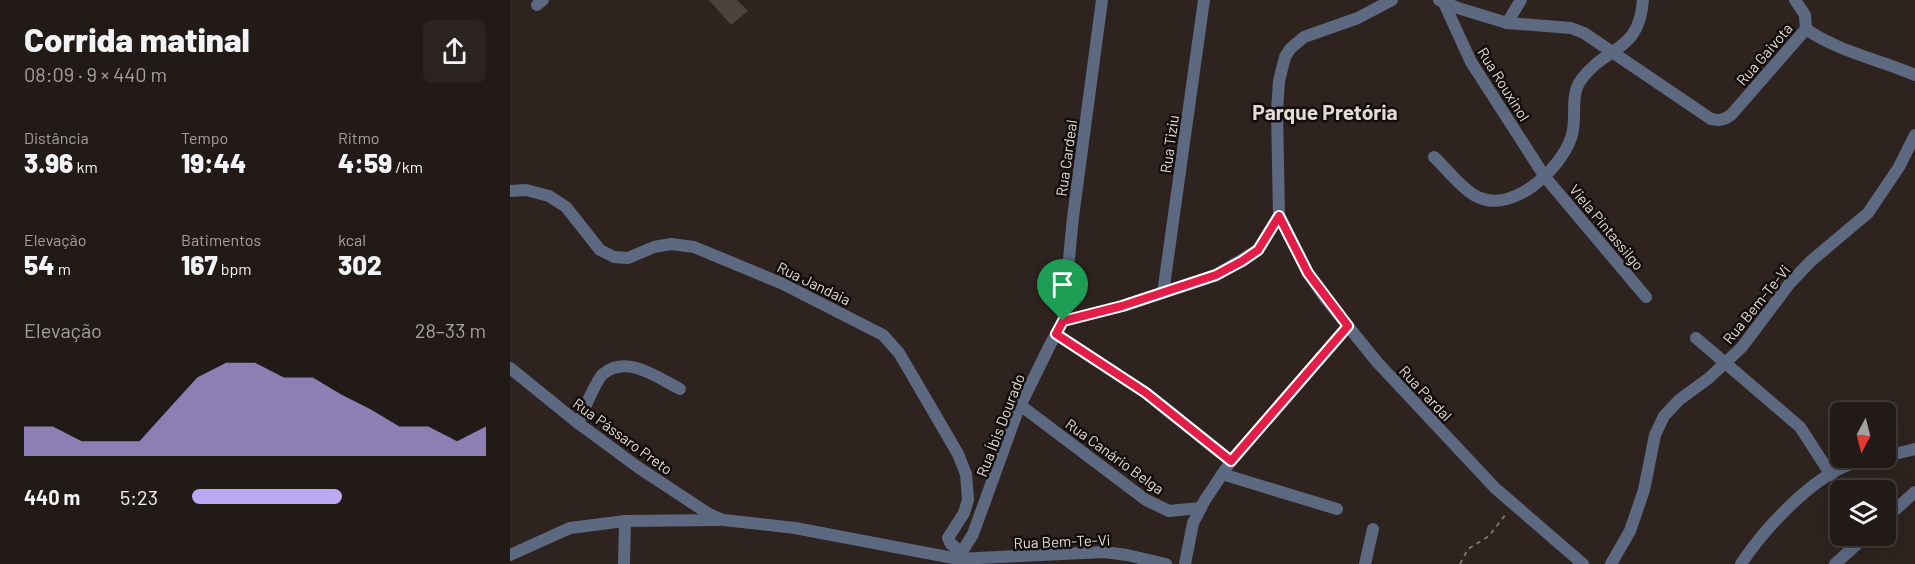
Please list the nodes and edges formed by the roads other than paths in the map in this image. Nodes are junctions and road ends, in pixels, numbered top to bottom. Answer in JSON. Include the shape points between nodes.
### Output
{"nodes":[{"id":1,"x":1102,"y":0,"type":"edge"},
{"id":2,"x":1204,"y":0,"type":"edge"},
{"id":3,"x":1392,"y":0,"type":"edge"},
{"id":4,"x":1521,"y":0,"type":"edge"},
{"id":5,"x":1643,"y":0,"type":"edge"},
{"id":6,"x":1794,"y":0,"type":"edge"},
{"id":7,"x":1441,"y":2,"type":"edge"},
{"id":8,"x":1507,"y":22,"type":"junction"},
{"id":9,"x":1806,"y":29,"type":"junction"},
{"id":10,"x":1612,"y":52,"type":"junction"},
{"id":11,"x":1915,"y":75,"type":"edge"},
{"id":12,"x":1915,"y":135,"type":"edge"},
{"id":13,"x":1434,"y":157,"type":"dead end"},
{"id":14,"x":1545,"y":177,"type":"junction"},
{"id":15,"x":510,"y":191,"type":"edge"},
{"id":16,"x":1279,"y":216,"type":"junction"},
{"id":17,"x":1163,"y":293,"type":"junction"},
{"id":18,"x":1646,"y":297,"type":"dead end"},
{"id":19,"x":1063,"y":321,"type":"junction"},
{"id":20,"x":1348,"y":326,"type":"junction"},
{"id":21,"x":1056,"y":334,"type":"junction"},
{"id":22,"x":1696,"y":338,"type":"dead end"},
{"id":23,"x":1726,"y":363,"type":"junction"},
{"id":24,"x":510,"y":368,"type":"edge"},
{"id":25,"x":680,"y":389,"type":"dead end"},
{"id":26,"x":1020,"y":405,"type":"junction"},
{"id":27,"x":578,"y":423,"type":"junction"},
{"id":28,"x":1915,"y":449,"type":"edge"},
{"id":29,"x":1896,"y":454,"type":"edge"},
{"id":30,"x":1231,"y":461,"type":"junction"},
{"id":31,"x":1843,"y":468,"type":"edge"},
{"id":32,"x":1222,"y":474,"type":"junction"},
{"id":33,"x":1831,"y":475,"type":"junction"},
{"id":34,"x":1915,"y":492,"type":"edge"},
{"id":35,"x":1200,"y":508,"type":"junction"},
{"id":36,"x":1337,"y":509,"type":"dead end"},
{"id":37,"x":1896,"y":509,"type":"edge"},
{"id":38,"x":723,"y":520,"type":"junction"},
{"id":39,"x":626,"y":521,"type":"junction"},
{"id":40,"x":1372,"y":529,"type":"dead end"},
{"id":41,"x":1855,"y":546,"type":"edge"},
{"id":42,"x":510,"y":555,"type":"edge"},
{"id":43,"x":1127,"y":555,"type":"junction"},
{"id":44,"x":958,"y":559,"type":"edge"},
{"id":45,"x":624,"y":564,"type":"edge"},
{"id":46,"x":1116,"y":564,"type":"edge"},
{"id":47,"x":1166,"y":564,"type":"edge"},
{"id":48,"x":1185,"y":564,"type":"edge"},
{"id":49,"x":1365,"y":564,"type":"edge"},
{"id":50,"x":1583,"y":564,"type":"edge"},
{"id":51,"x":1611,"y":564,"type":"edge"},
{"id":52,"x":1741,"y":564,"type":"edge"},
{"id":53,"x":1835,"y":564,"type":"edge"}],
"edges":[{"from":1,"to":19,"type":"street","name":"Rua Cardeal"},
{"from":2,"to":17,"type":"street","name":"Rua Tiziu"},
{"from":3,"to":16,"type":"street","via":[[1358,18],[1304,37],[1285,57],[1277,111]]},
{"from":4,"to":8,"type":"street"},
{"from":5,"to":10,"type":"street","via":[[1632,38]]},
{"from":6,"to":9,"type":"street","name":"Rua Gaivota","via":[[1805,15]]},
{"from":7,"to":8,"type":"street"},
{"from":7,"to":14,"type":"street","name":"Rua Rouxinol","via":[[1471,62]]},
{"from":8,"to":10,"type":"street","via":[[1570,28]]},
{"from":9,"to":10,"type":"street","name":"Rua Gaivota","via":[[1722,121],[1711,119]]},
{"from":9,"to":11,"type":"street","via":[[1847,51]]},
{"from":10,"to":14,"type":"street","via":[[1580,80],[1571,139]]},
{"from":12,"to":23,"type":"street","name":"Rua Bem-Te-Vi","via":[[1872,208],[1790,283],[1750,338]]},
{"from":13,"to":14,"type":"street","via":[[1470,192],[1484,199],[1506,199]]},
{"from":14,"to":18,"type":"street","name":"Viela Pintassilgo"},
{"from":15,"to":44,"type":"street","name":"Rua Jandaia","via":[[526,190],[549,196],[566,207],[600,250],[614,257],[628,258],[671,244],[694,247],[781,283],[883,335],[899,353],[966,474],[968,500],[948,538]]},
{"from":16,"to":17,"type":"street","via":[[1258,250],[1242,261],[1216,275]]},
{"from":16,"to":20,"type":"street","name":"Rua Pardal","via":[[1308,273]]},
{"from":17,"to":19,"type":"street"},
{"from":19,"to":21,"type":"street","name":"Rua Íbis Dourado"},
{"from":20,"to":30,"type":"street"},
{"from":20,"to":50,"type":"street","name":"Rua Pardal","via":[[1377,362],[1512,504]]},
{"from":21,"to":26,"type":"street","name":"Rua Íbis Dourado"},
{"from":21,"to":30,"type":"street","via":[[1146,393]]},
{"from":22,"to":23,"type":"street"},
{"from":23,"to":33,"type":"street","via":[[1800,427]]},
{"from":23,"to":51,"type":"street","name":"Rua Bem-Te-Vi","via":[[1664,416],[1655,435],[1644,490],[1630,531]]},
{"from":24,"to":27,"type":"street","name":"Rua Pássaro Preto"},
{"from":25,"to":27,"type":"street","via":[[636,367],[616,366],[602,375]]},
{"from":26,"to":35,"type":"street","name":"Rua Canário Belga","via":[[1146,500],[1168,510]]},
{"from":26,"to":44,"type":"street","name":"Rua Íbis Dourado","via":[[974,534]]},
{"from":27,"to":38,"type":"street","name":"Rua Pássaro Preto","via":[[639,468]]},
{"from":28,"to":29,"type":"street"},
{"from":30,"to":32,"type":"street"},
{"from":31,"to":33,"type":"street"},
{"from":32,"to":35,"type":"street"},
{"from":32,"to":36,"type":"street"},
{"from":33,"to":52,"type":"street","via":[[1785,510]]},
{"from":34,"to":37,"type":"street"},
{"from":35,"to":48,"type":"street"},
{"from":38,"to":39,"type":"street","name":"Rua Pássaro Preto"},
{"from":38,"to":44,"type":"street","name":"Rua Pássaro Preto","via":[[795,528]]},
{"from":39,"to":42,"type":"street","name":"Rua Pássaro Preto","via":[[570,528]]},
{"from":39,"to":45,"type":"street"},
{"from":40,"to":49,"type":"street"},
{"from":41,"to":53,"type":"street"},
{"from":43,"to":44,"type":"street","name":"Rua Bem-Te-Vi","via":[[1080,552]]},
{"from":43,"to":46,"type":"street"},
{"from":43,"to":47,"type":"street","name":"Rua Bem-Te-Vi"}]}
